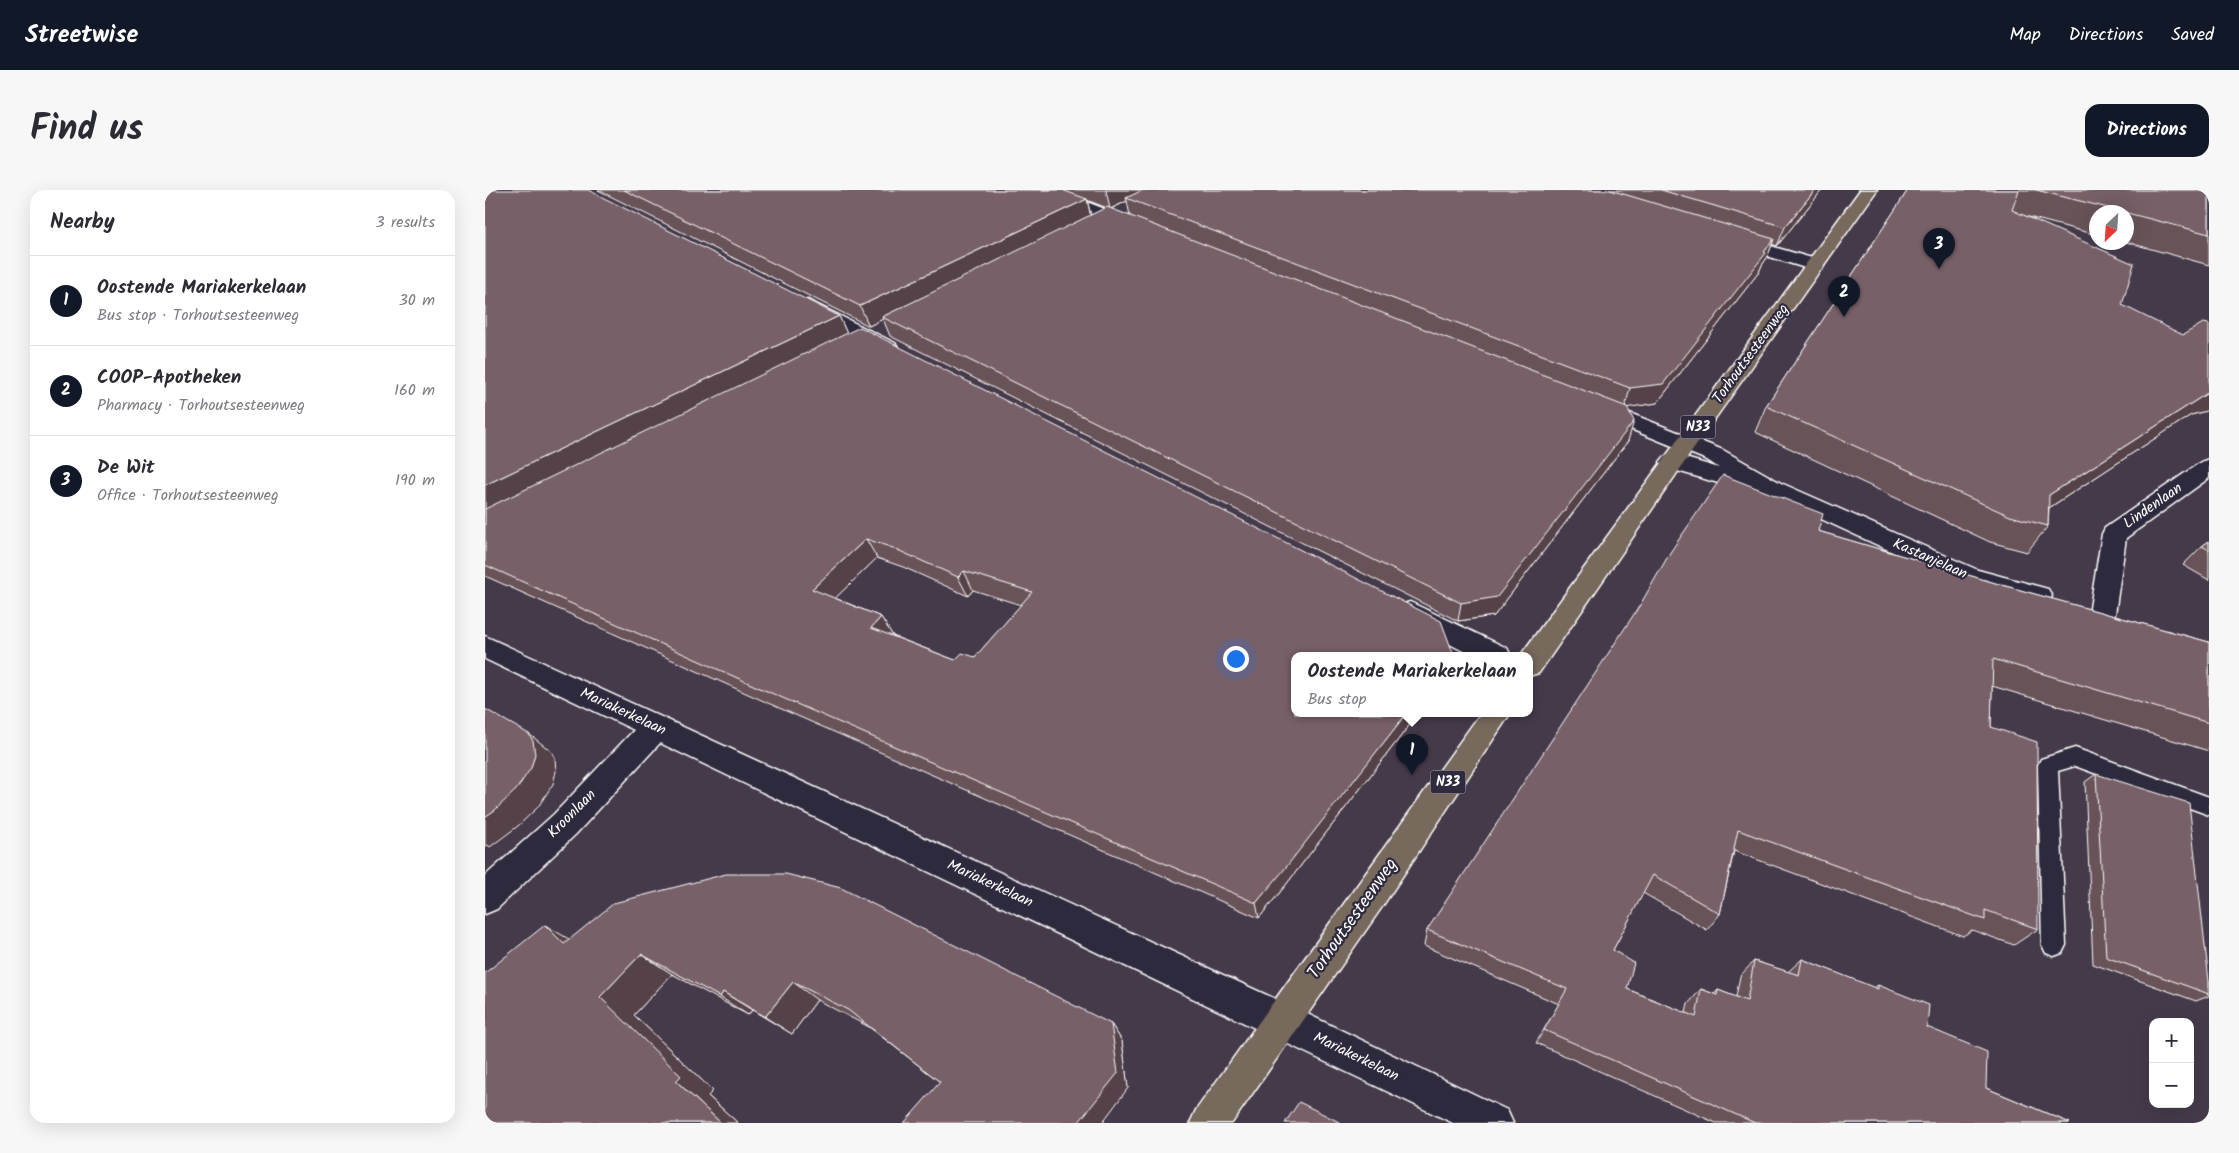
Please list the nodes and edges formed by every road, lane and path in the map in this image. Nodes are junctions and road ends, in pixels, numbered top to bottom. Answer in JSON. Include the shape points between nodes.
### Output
{"nodes":[{"id":1,"x":1040,"y":190,"type":"edge"},
{"id":2,"x":1869,"y":190,"type":"edge"},
{"id":3,"x":1134,"y":206,"type":"edge"},
{"id":4,"x":1110,"y":217,"type":"junction"},
{"id":5,"x":1092,"y":226,"type":"edge"},
{"id":6,"x":1147,"y":232,"type":"edge"},
{"id":7,"x":1713,"y":233,"type":"edge"},
{"id":8,"x":1815,"y":265,"type":"junction"},
{"id":9,"x":790,"y":297,"type":"edge"},
{"id":10,"x":877,"y":332,"type":"junction"},
{"id":11,"x":842,"y":350,"type":"edge"},
{"id":12,"x":904,"y":355,"type":"edge"},
{"id":13,"x":1579,"y":401,"type":"edge"},
{"id":14,"x":1687,"y":442,"type":"junction"},
{"id":15,"x":1673,"y":462,"type":"junction"},
{"id":16,"x":2209,"y":467,"type":"edge"},
{"id":17,"x":1773,"y":490,"type":"junction"},
{"id":18,"x":1391,"y":602,"type":"edge"},
{"id":19,"x":2083,"y":608,"type":"junction"},
{"id":20,"x":2128,"y":621,"type":"edge"},
{"id":21,"x":485,"y":647,"type":"edge"},
{"id":22,"x":1489,"y":652,"type":"edge"},
{"id":23,"x":1533,"y":659,"type":"edge"},
{"id":24,"x":1494,"y":717,"type":"edge"},
{"id":25,"x":656,"y":728,"type":"junction"},
{"id":26,"x":2209,"y":806,"type":"edge"},
{"id":27,"x":485,"y":898,"type":"edge"},
{"id":28,"x":2054,"y":945,"type":"dead end"},
{"id":29,"x":1281,"y":1021,"type":"junction"},
{"id":30,"x":1209,"y":1123,"type":"edge"},
{"id":31,"x":1494,"y":1123,"type":"edge"}],
"edges":[{"from":1,"to":4,"type":"street"},
{"from":2,"to":8,"type":"main road","name":"Torhoutsesteenweg","number":"N33"},
{"from":3,"to":4,"type":"street"},
{"from":4,"to":5,"type":"street"},
{"from":4,"to":6,"type":"street"},
{"from":7,"to":8,"type":"street"},
{"from":8,"to":14,"type":"main road","name":"Torhoutsesteenweg","number":"N33"},
{"from":9,"to":10,"type":"street"},
{"from":10,"to":11,"type":"street"},
{"from":10,"to":12,"type":"street"},
{"from":13,"to":14,"type":"street","name":"Kastanjelaan"},
{"from":14,"to":15,"type":"main road","name":"Torhoutsesteenweg","number":"N33"},
{"from":14,"to":17,"type":"street","name":"Kastanjelaan"},
{"from":15,"to":17,"type":"street","name":"Kastanjelaan","via":[[1728,480]]},
{"from":15,"to":23,"type":"main road","name":"Torhoutsesteenweg","number":"N33"},
{"from":16,"to":19,"type":"street","name":"Lindenlaan","via":[[2114,534]]},
{"from":17,"to":19,"type":"street","name":"Kastanjelaan","via":[[1971,577]]},
{"from":18,"to":22,"type":"street"},
{"from":19,"to":20,"type":"street","name":"Kastanjelaan"},
{"from":21,"to":25,"type":"street","name":"Mariakerkelaan"},
{"from":24,"to":29,"type":"main road","name":"Torhoutsesteenweg","number":"N33"},
{"from":25,"to":27,"type":"street","name":"Kroonlaan","via":[[565,824]]},
{"from":25,"to":29,"type":"street","name":"Mariakerkelaan"},
{"from":26,"to":28,"type":"lane","via":[[2075,757],[2048,765]]},
{"from":29,"to":30,"type":"main road","name":"Torhoutsesteenweg","number":"N33"},
{"from":29,"to":31,"type":"street","name":"Mariakerkelaan"}]}
